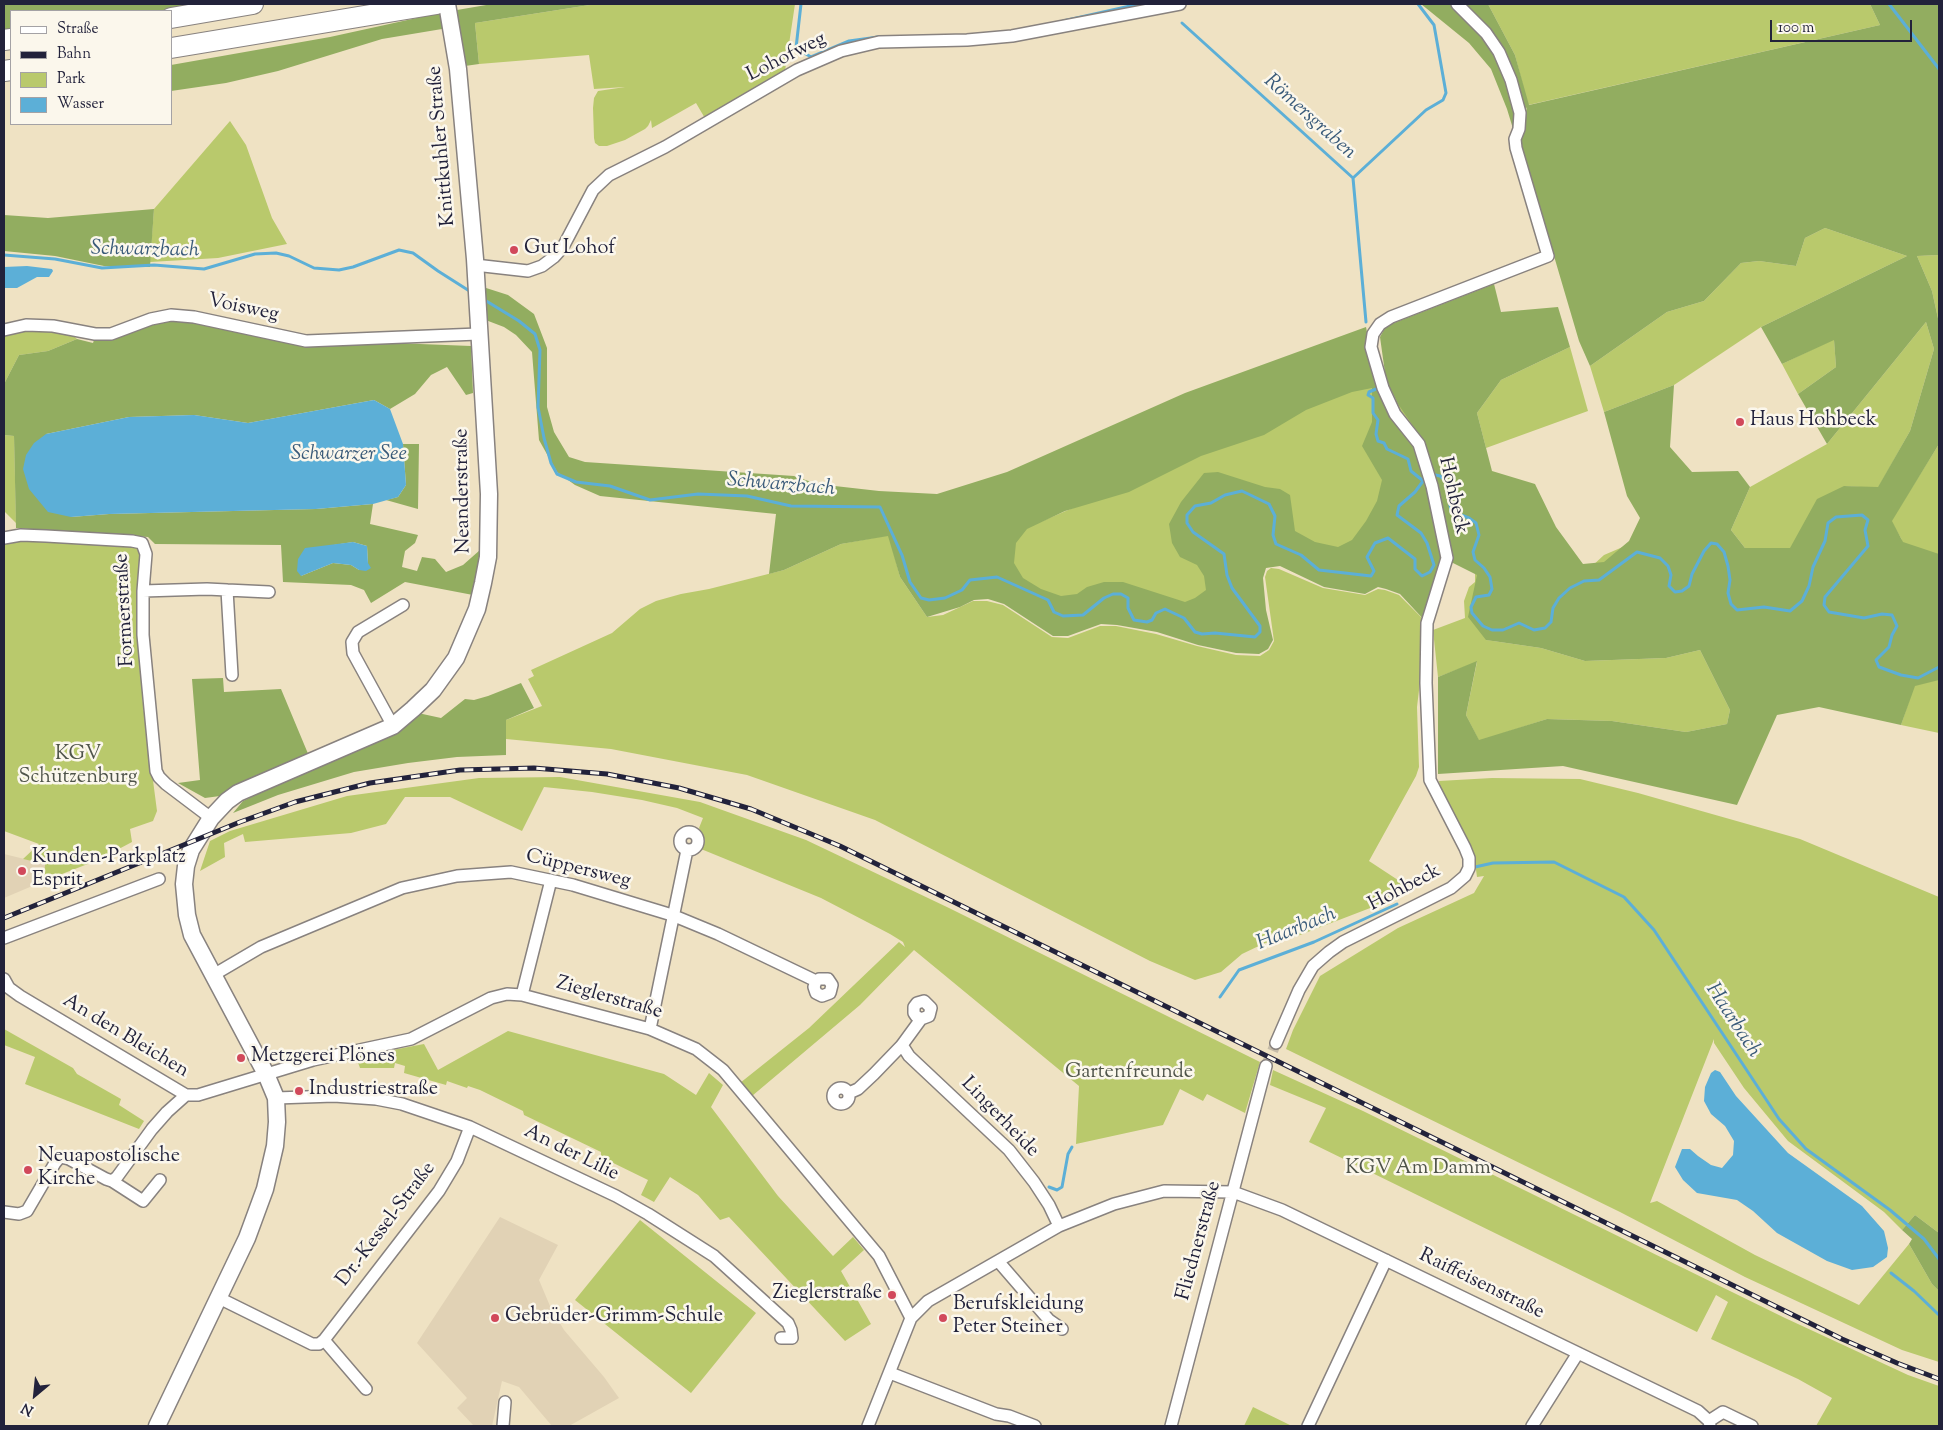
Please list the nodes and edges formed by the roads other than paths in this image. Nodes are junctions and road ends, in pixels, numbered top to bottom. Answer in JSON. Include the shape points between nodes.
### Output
{"nodes":[{"id":1,"x":253,"y":4,"type":"edge"},
{"id":2,"x":437,"y":4,"type":"edge"},
{"id":3,"x":447,"y":4,"type":"edge"},
{"id":4,"x":1180,"y":4,"type":"edge"},
{"id":5,"x":1457,"y":4,"type":"edge"},
{"id":6,"x":172,"y":18,"type":"edge"},
{"id":7,"x":172,"y":48,"type":"edge"},
{"id":8,"x":475,"y":265,"type":"junction"},
{"id":9,"x":476,"y":286,"type":"joint"},
{"id":10,"x":4,"y":330,"type":"edge"},
{"id":11,"x":478,"y":334,"type":"junction"},
{"id":12,"x":4,"y":538,"type":"edge"},
{"id":13,"x":227,"y":590,"type":"junction"},
{"id":14,"x":143,"y":591,"type":"junction"},
{"id":15,"x":269,"y":592,"type":"dead end"},
{"id":16,"x":403,"y":605,"type":"dead end"},
{"id":17,"x":232,"y":674,"type":"dead end"},
{"id":18,"x":393,"y":726,"type":"junction"},
{"id":19,"x":211,"y":818,"type":"junction"},
{"id":20,"x":687,"y":850,"type":"dead end"},
{"id":21,"x":159,"y":879,"type":"dead end"},
{"id":22,"x":551,"y":880,"type":"junction"},
{"id":23,"x":672,"y":915,"type":"junction"},
{"id":24,"x":4,"y":938,"type":"edge"},
{"id":25,"x":215,"y":974,"type":"junction"},
{"id":26,"x":4,"y":979,"type":"edge"},
{"id":27,"x":816,"y":981,"type":"dead end"},
{"id":28,"x":522,"y":995,"type":"junction"},
{"id":29,"x":921,"y":1019,"type":"dead end"},
{"id":30,"x":650,"y":1029,"type":"junction"},
{"id":31,"x":1276,"y":1043,"type":"tunnel mouth"},
{"id":32,"x":902,"y":1045,"type":"junction"},
{"id":33,"x":1266,"y":1066,"type":"tunnel mouth"},
{"id":34,"x":266,"y":1074,"type":"junction"},
{"id":35,"x":848,"y":1093,"type":"dead end"},
{"id":36,"x":186,"y":1096,"type":"junction"},
{"id":37,"x":276,"y":1098,"type":"junction"},
{"id":38,"x":470,"y":1126,"type":"junction"},
{"id":39,"x":160,"y":1180,"type":"dead end"},
{"id":40,"x":112,"y":1181,"type":"junction"},
{"id":41,"x":1232,"y":1192,"type":"junction"},
{"id":42,"x":4,"y":1212,"type":"edge"},
{"id":43,"x":1059,"y":1226,"type":"junction"},
{"id":44,"x":1386,"y":1260,"type":"junction"},
{"id":45,"x":998,"y":1261,"type":"junction"},
{"id":46,"x":219,"y":1298,"type":"junction"},
{"id":47,"x":911,"y":1318,"type":"junction"},
{"id":48,"x":1062,"y":1329,"type":"dead end"},
{"id":49,"x":781,"y":1338,"type":"dead end"},
{"id":50,"x":324,"y":1340,"type":"junction"},
{"id":51,"x":1578,"y":1353,"type":"junction"},
{"id":52,"x":890,"y":1373,"type":"junction"},
{"id":53,"x":366,"y":1389,"type":"dead end"},
{"id":54,"x":506,"y":1402,"type":"dead end"},
{"id":55,"x":996,"y":1420,"type":"edge"},
{"id":56,"x":1710,"y":1423,"type":"edge"},
{"id":57,"x":161,"y":1425,"type":"edge"},
{"id":58,"x":503,"y":1426,"type":"edge"},
{"id":59,"x":868,"y":1426,"type":"edge"},
{"id":60,"x":1035,"y":1426,"type":"edge"},
{"id":61,"x":1171,"y":1426,"type":"edge"},
{"id":62,"x":1308,"y":1426,"type":"edge"},
{"id":63,"x":1532,"y":1426,"type":"edge"},
{"id":64,"x":1752,"y":1426,"type":"edge"}],
"edges":[{"from":1,"to":6,"type":"highway"},
{"from":2,"to":7,"type":"highway"},
{"from":3,"to":8,"type":"street","name":"Knittkuhler Straße","via":[[458,69]]},
{"from":4,"to":8,"type":"street","name":"Lohofweg","via":[[1012,36],[879,42],[841,51],[797,70],[665,147],[604,178],[593,190],[563,247],[542,266],[528,271]]},
{"from":5,"to":31,"type":"street","name":"Hohbeck","via":[[1499,52],[1511,80],[1520,113],[1516,148],[1548,256],[1391,317],[1373,334],[1371,347],[1382,388],[1396,414],[1419,444],[1427,466],[1447,558],[1428,623],[1426,683],[1430,780],[1465,848],[1469,868],[1466,876],[1450,888],[1343,942],[1313,966]]},
{"from":8,"to":9,"type":"street","name":"Knittkuhler Straße"},
{"from":9,"to":11,"type":"street","name":"Neanderstraße"},
{"from":10,"to":11,"type":"street","name":"Voisweg","via":[[26,325],[53,326],[111,334],[171,315],[306,341]]},
{"from":11,"to":18,"type":"street","name":"Neanderstraße","via":[[489,494],[488,556],[483,583],[477,609],[456,658],[433,690]]},
{"from":12,"to":14,"type":"street","name":"Formerstraße","via":[[21,535],[137,541],[142,543],[146,554]]},
{"from":13,"to":14,"type":"street"},
{"from":13,"to":15,"type":"street"},
{"from":13,"to":17,"type":"street"},
{"from":14,"to":19,"type":"street","name":"Formerstraße","via":[[143,635],[156,771],[166,784]]},
{"from":16,"to":18,"type":"street","via":[[358,632],[352,642],[352,653]]},
{"from":18,"to":19,"type":"street","name":"Neanderstraße","via":[[249,788],[227,801]]},
{"from":19,"to":25,"type":"street","via":[[191,850],[184,884],[192,935]]},
{"from":20,"to":23,"type":"street"},
{"from":21,"to":24,"type":"street"},
{"from":22,"to":23,"type":"street","name":"Cüppersweg"},
{"from":22,"to":25,"type":"street","name":"Cüppersweg","via":[[511,872],[484,873],[402,888],[261,947]]},
{"from":22,"to":28,"type":"street"},
{"from":23,"to":27,"type":"street","name":"Cüppersweg"},
{"from":23,"to":30,"type":"street"},
{"from":25,"to":34,"type":"street"},
{"from":26,"to":36,"type":"street","name":"An den Bleichen","via":[[9,988],[20,996]]},
{"from":28,"to":30,"type":"street","name":"Zieglerstraße"},
{"from":28,"to":34,"type":"street","name":"Zieglerstraße","via":[[491,998],[411,1039],[312,1060]]},
{"from":29,"to":32,"type":"street"},
{"from":30,"to":47,"type":"street","name":"Zieglerstraße","via":[[696,1049],[723,1070],[878,1256]]},
{"from":32,"to":35,"type":"street","via":[[858,1089]]},
{"from":32,"to":43,"type":"street","name":"Lingerheide","via":[[909,1056],[1009,1150],[1034,1182]]},
{"from":33,"to":41,"type":"street","name":"Fliednerstraße"},
{"from":34,"to":36,"type":"street","name":"An den Bleichen"},
{"from":34,"to":37,"type":"street"},
{"from":36,"to":40,"type":"street","via":[[152,1129]]},
{"from":37,"to":38,"type":"street","name":"An der Lilie","via":[[334,1096],[376,1099]]},
{"from":37,"to":46,"type":"street","via":[[275,1146],[265,1189]]},
{"from":38,"to":49,"type":"street","name":"An der Lilie","via":[[637,1208],[714,1256],[788,1322],[792,1338]]},
{"from":38,"to":50,"type":"street","name":"Dr.-Kessel-Straße","via":[[457,1161],[444,1183]]},
{"from":39,"to":40,"type":"street","via":[[143,1201]]},
{"from":40,"to":42,"type":"street","via":[[69,1158],[60,1157],[27,1211],[19,1214]]},
{"from":41,"to":43,"type":"street","name":"Raiffeisenstraße","via":[[1164,1191],[1114,1204]]},
{"from":41,"to":44,"type":"street","name":"Raiffeisenstraße","via":[[1282,1210]]},
{"from":41,"to":61,"type":"street","name":"Fliednerstraße"},
{"from":43,"to":45,"type":"street","name":"Raiffeisenstraße"},
{"from":44,"to":51,"type":"street","name":"Raiffeisenstraße"},
{"from":44,"to":62,"type":"street"},
{"from":45,"to":47,"type":"street","name":"Raiffeisenstraße","via":[[928,1301]]},
{"from":45,"to":48,"type":"street","via":[[1049,1320]]},
{"from":46,"to":50,"type":"street","via":[[312,1344]]},
{"from":46,"to":57,"type":"street"},
{"from":47,"to":52,"type":"street"},
{"from":50,"to":53,"type":"street"},
{"from":51,"to":56,"type":"street","name":"Raiffeisenstraße","via":[[1698,1411]]},
{"from":51,"to":63,"type":"street"},
{"from":52,"to":55,"type":"street"},
{"from":52,"to":59,"type":"street"},
{"from":54,"to":58,"type":"street"},
{"from":55,"to":60,"type":"street","via":[[1009,1416]]},
{"from":56,"to":64,"type":"street","name":"Raiffeisenstraße","via":[[1723,1412]]}]}
